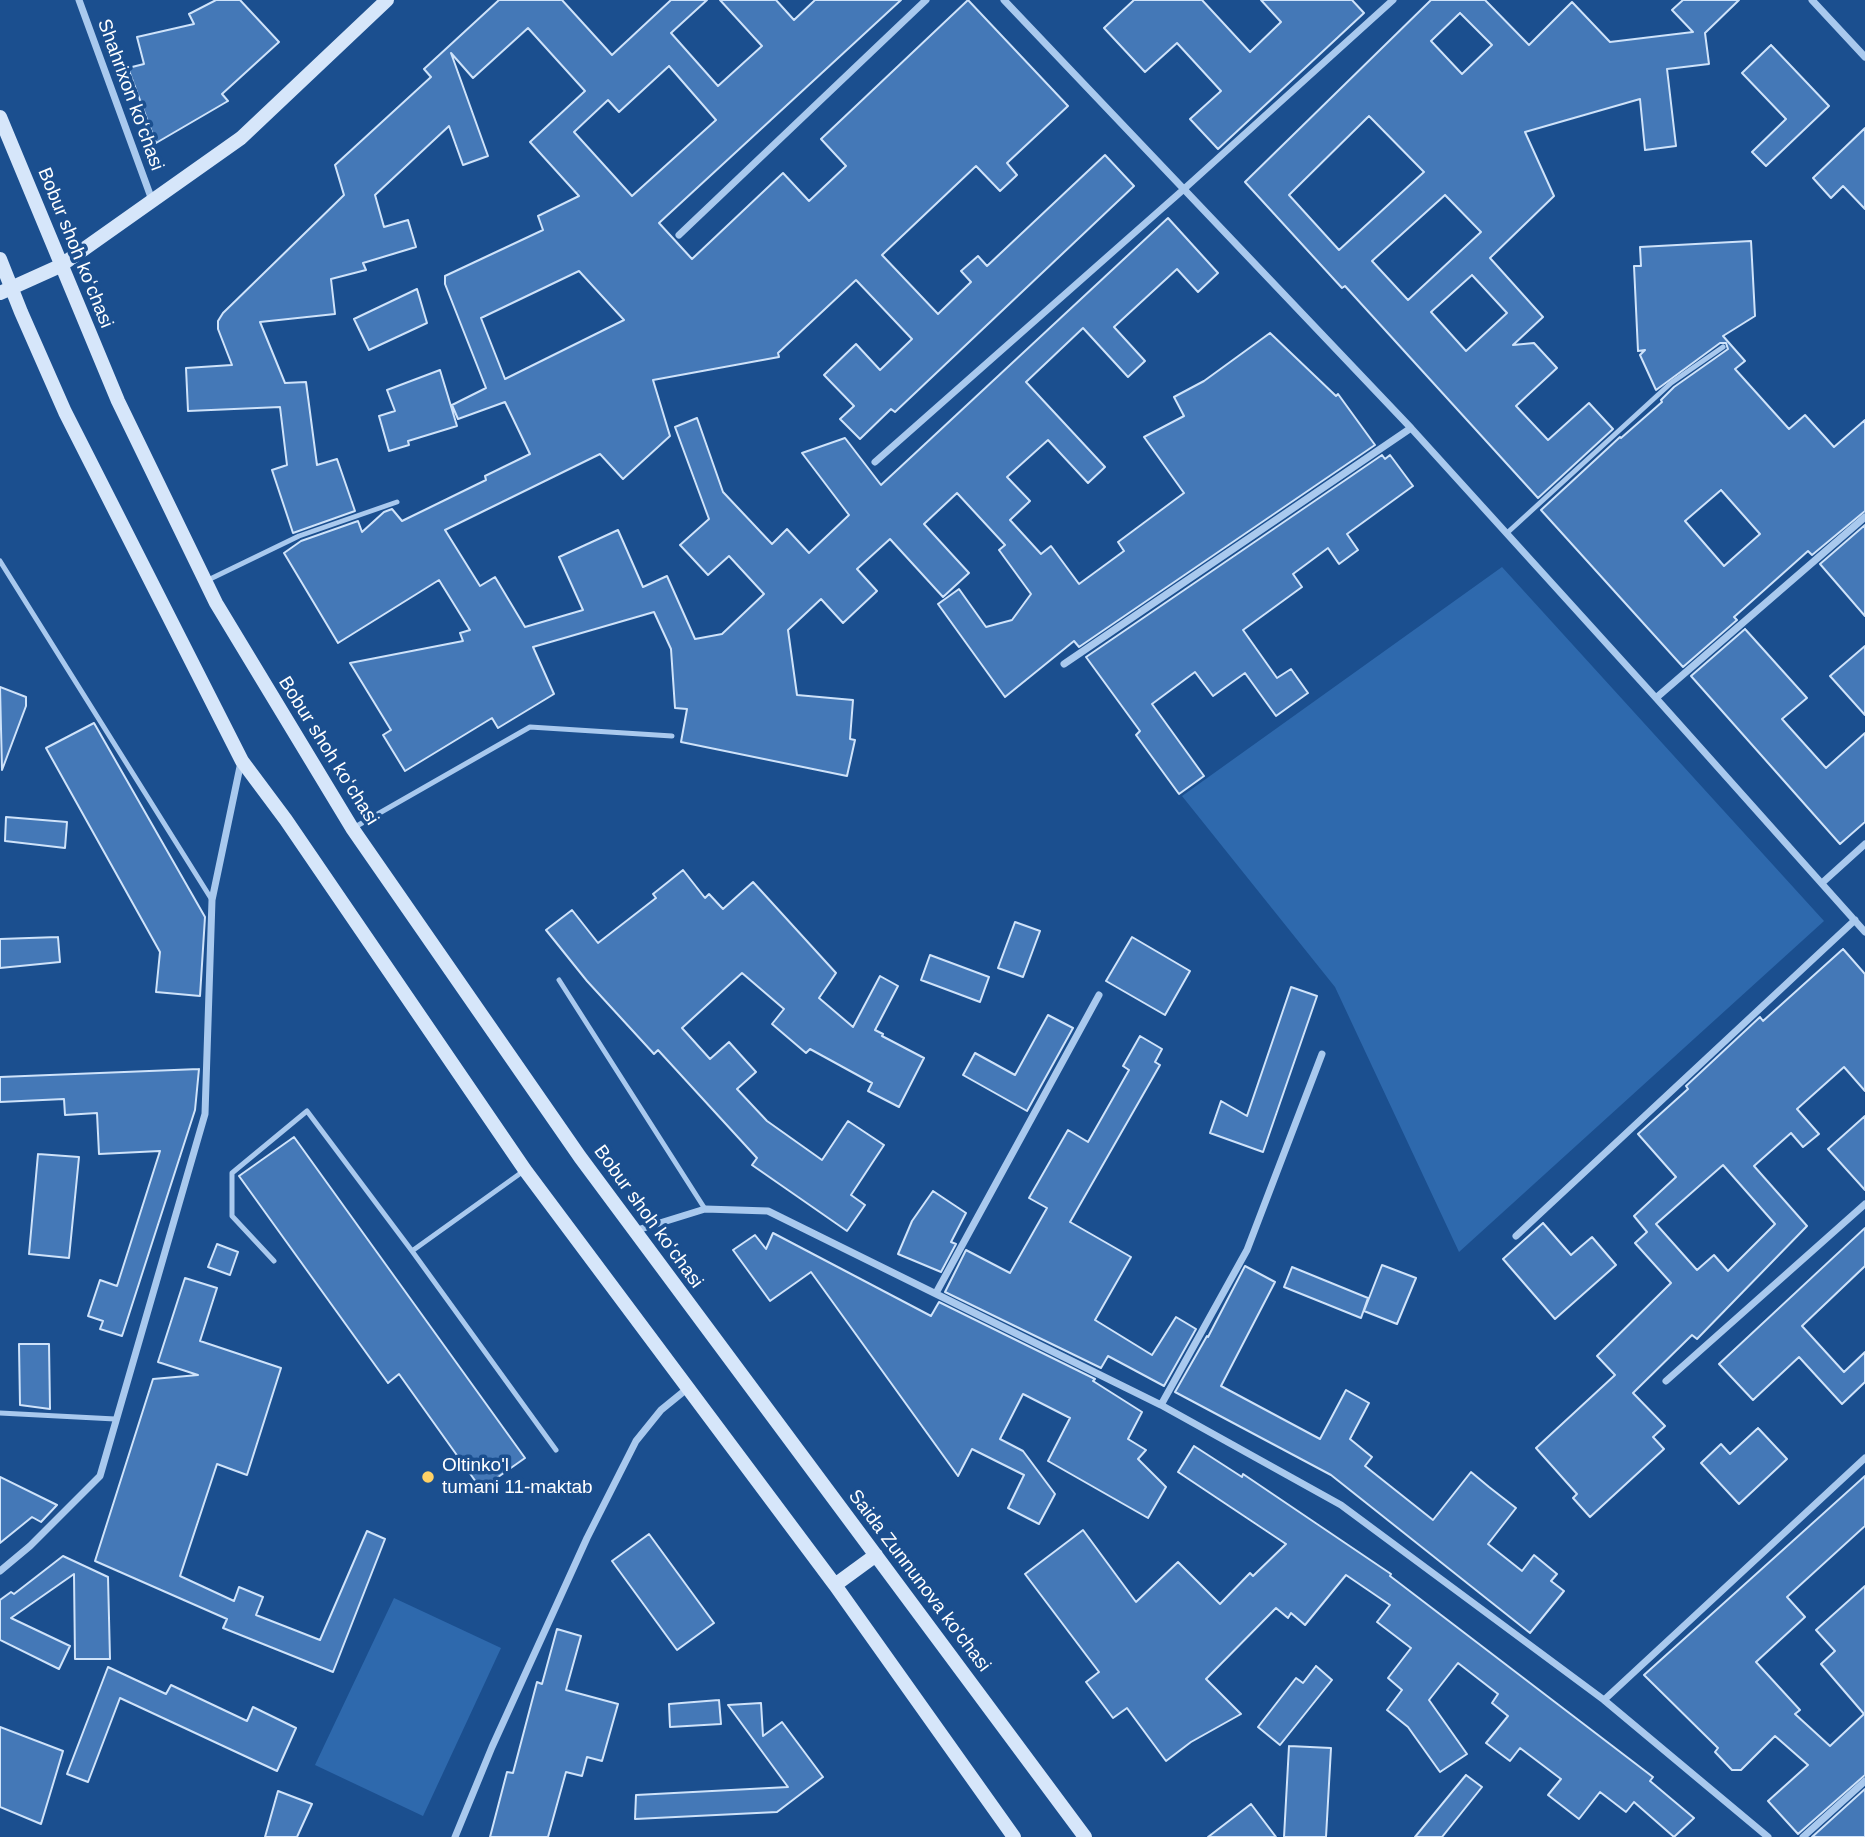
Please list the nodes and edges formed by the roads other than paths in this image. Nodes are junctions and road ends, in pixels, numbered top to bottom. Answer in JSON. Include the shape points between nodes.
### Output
{"nodes":[{"id":1,"x":79,"y":0,"type":"edge"},
{"id":2,"x":387,"y":0,"type":"edge"},
{"id":3,"x":926,"y":0,"type":"edge"},
{"id":4,"x":1004,"y":0,"type":"edge"},
{"id":5,"x":1393,"y":0,"type":"edge"},
{"id":6,"x":1812,"y":0,"type":"edge"},
{"id":7,"x":1865,"y":57,"type":"edge"},
{"id":8,"x":0,"y":117,"type":"edge"},
{"id":9,"x":1184,"y":189,"type":"junction"},
{"id":10,"x":152,"y":200,"type":"junction"},
{"id":11,"x":679,"y":235,"type":"dead end"},
{"id":12,"x":0,"y":259,"type":"edge"},
{"id":13,"x":60,"y":266,"type":"junction"},
{"id":14,"x":6,"y":291,"type":"edge"},
{"id":15,"x":1723,"y":347,"type":"dead end"},
{"id":16,"x":1411,"y":428,"type":"junction"},
{"id":17,"x":875,"y":462,"type":"dead end"},
{"id":18,"x":397,"y":502,"type":"dead end"},
{"id":19,"x":1865,"y":516,"type":"edge"},
{"id":20,"x":1507,"y":533,"type":"junction"},
{"id":21,"x":0,"y":561,"type":"edge"},
{"id":22,"x":206,"y":581,"type":"junction"},
{"id":23,"x":1064,"y":664,"type":"dead end"},
{"id":24,"x":1656,"y":698,"type":"junction"},
{"id":25,"x":672,"y":736,"type":"dead end"},
{"id":26,"x":242,"y":761,"type":"junction"},
{"id":27,"x":352,"y":828,"type":"junction"},
{"id":28,"x":1865,"y":844,"type":"edge"},
{"id":29,"x":1822,"y":883,"type":"junction"},
{"id":30,"x":212,"y":900,"type":"junction"},
{"id":31,"x":1855,"y":920,"type":"junction"},
{"id":32,"x":1865,"y":932,"type":"edge"},
{"id":33,"x":559,"y":980,"type":"dead end"},
{"id":34,"x":1099,"y":995,"type":"dead end"},
{"id":35,"x":1322,"y":1054,"type":"dead end"},
{"id":36,"x":525,"y":1170,"type":"junction"},
{"id":37,"x":1865,"y":1204,"type":"edge"},
{"id":38,"x":705,"y":1209,"type":"junction"},
{"id":39,"x":634,"y":1231,"type":"junction"},
{"id":40,"x":1516,"y":1236,"type":"dead end"},
{"id":41,"x":412,"y":1251,"type":"junction"},
{"id":42,"x":274,"y":1261,"type":"dead end"},
{"id":43,"x":936,"y":1293,"type":"junction"},
{"id":44,"x":721,"y":1349,"type":"joint"},
{"id":45,"x":1665,"y":1381,"type":"dead end"},
{"id":46,"x":688,"y":1388,"type":"junction"},
{"id":47,"x":1161,"y":1405,"type":"junction"},
{"id":48,"x":0,"y":1413,"type":"edge"},
{"id":49,"x":116,"y":1419,"type":"junction"},
{"id":50,"x":555,"y":1450,"type":"dead end"},
{"id":51,"x":1865,"y":1458,"type":"edge"},
{"id":52,"x":876,"y":1555,"type":"junction"},
{"id":53,"x":0,"y":1571,"type":"edge"},
{"id":54,"x":835,"y":1585,"type":"junction"},
{"id":55,"x":1604,"y":1700,"type":"junction"},
{"id":56,"x":1865,"y":1781,"type":"edge"},
{"id":57,"x":455,"y":1837,"type":"edge"},
{"id":58,"x":1014,"y":1837,"type":"edge"},
{"id":59,"x":1085,"y":1837,"type":"edge"},
{"id":60,"x":1768,"y":1837,"type":"edge"},
{"id":61,"x":1803,"y":1837,"type":"edge"}],
"edges":[{"from":1,"to":10,"type":"street","name":"Shahrixon koʻchasi"},
{"from":2,"to":10,"type":"main road","via":[[241,138]]},
{"from":3,"to":11,"type":"street"},
{"from":4,"to":9,"type":"street"},
{"from":5,"to":9,"type":"street"},
{"from":6,"to":7,"type":"street"},
{"from":8,"to":13,"type":"main road","name":"Bobur shoh koʻchasi"},
{"from":9,"to":16,"type":"street"},
{"from":9,"to":17,"type":"street"},
{"from":10,"to":13,"type":"main road"},
{"from":12,"to":14,"type":"main road"},
{"from":13,"to":14,"type":"main road"},
{"from":13,"to":22,"type":"main road","name":"Bobur shoh koʻchasi","via":[[118,401]]},
{"from":14,"to":26,"type":"main road"},
{"from":15,"to":20,"type":"lane","via":[[1671,383]]},
{"from":16,"to":20,"type":"street"},
{"from":16,"to":23,"type":"street"},
{"from":18,"to":22,"type":"lane","via":[[299,536]]},
{"from":19,"to":24,"type":"street"},
{"from":20,"to":24,"type":"street"},
{"from":21,"to":30,"type":"lane"},
{"from":22,"to":27,"type":"main road","name":"Bobur shoh koʻchasi"},
{"from":24,"to":29,"type":"street"},
{"from":25,"to":27,"type":"lane","via":[[530,727]]},
{"from":26,"to":30,"type":"street"},
{"from":26,"to":36,"type":"main road"},
{"from":27,"to":39,"type":"main road","name":"Bobur shoh koʻchasi"},
{"from":28,"to":29,"type":"street"},
{"from":29,"to":31,"type":"street"},
{"from":30,"to":49,"type":"street","via":[[205,1114]]},
{"from":31,"to":32,"type":"street"},
{"from":31,"to":40,"type":"street"},
{"from":33,"to":38,"type":"lane"},
{"from":34,"to":43,"type":"street"},
{"from":35,"to":47,"type":"street","via":[[1247,1251]]},
{"from":36,"to":41,"type":"lane"},
{"from":36,"to":46,"type":"main road"},
{"from":37,"to":45,"type":"street"},
{"from":38,"to":39,"type":"street"},
{"from":38,"to":43,"type":"street","via":[[768,1211]]},
{"from":39,"to":44,"type":"main road","name":"Bobur shoh koʻchasi"},
{"from":41,"to":42,"type":"lane","via":[[307,1111],[232,1173],[232,1216]]},
{"from":41,"to":50,"type":"lane"},
{"from":43,"to":47,"type":"street"},
{"from":44,"to":52,"type":"main road","name":"Saida Zunnunova ko'chasi"},
{"from":46,"to":54,"type":"main road"},
{"from":46,"to":57,"type":"street","via":[[661,1410],[636,1441],[587,1538]]},
{"from":47,"to":55,"type":"street","via":[[1341,1505]]},
{"from":48,"to":49,"type":"lane"},
{"from":49,"to":53,"type":"street","via":[[100,1476]]},
{"from":51,"to":55,"type":"street"},
{"from":52,"to":54,"type":"main road"},
{"from":52,"to":59,"type":"main road","name":"Saida Zunnunova ko'chasi"},
{"from":54,"to":58,"type":"main road"},
{"from":55,"to":60,"type":"street"},
{"from":56,"to":61,"type":"street"}]}
